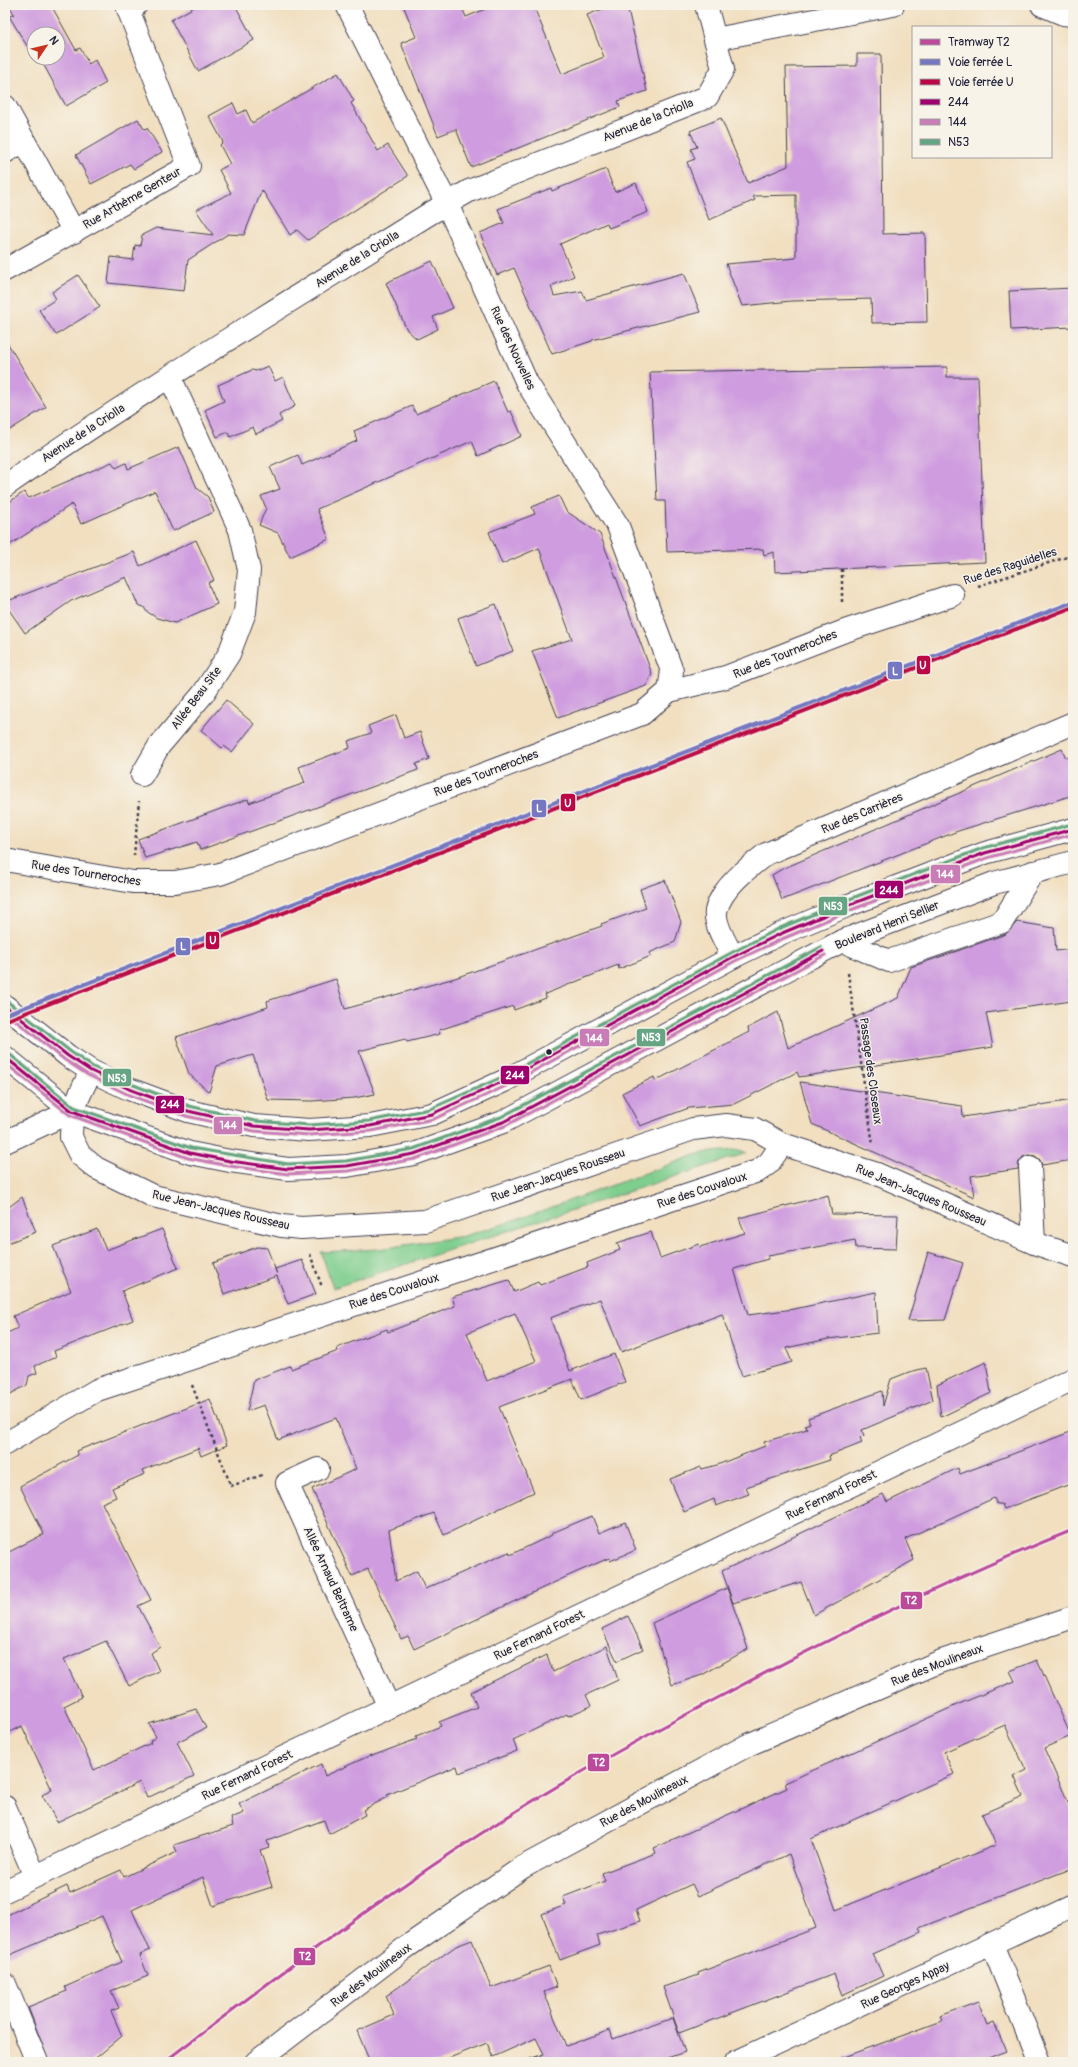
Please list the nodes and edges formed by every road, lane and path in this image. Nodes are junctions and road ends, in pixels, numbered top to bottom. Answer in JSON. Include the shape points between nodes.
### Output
{"nodes":[{"id":1,"x":136,"y":5,"type":"edge"},
{"id":2,"x":347,"y":5,"type":"edge"},
{"id":3,"x":706,"y":5,"type":"edge"},
{"id":4,"x":893,"y":5,"type":"edge"},
{"id":5,"x":1042,"y":5,"type":"edge"},
{"id":6,"x":1073,"y":15,"type":"edge"},
{"id":7,"x":715,"y":39,"type":"junction"},
{"id":8,"x":5,"y":106,"type":"edge"},
{"id":9,"x":24,"y":141,"type":"junction"},
{"id":10,"x":5,"y":152,"type":"edge"},
{"id":11,"x":447,"y":204,"type":"junction"},
{"id":12,"x":74,"y":232,"type":"junction"},
{"id":13,"x":5,"y":270,"type":"edge"},
{"id":14,"x":170,"y":376,"type":"junction"},
{"id":15,"x":5,"y":486,"type":"edge"},
{"id":16,"x":1073,"y":555,"type":"edge"},
{"id":17,"x":842,"y":568,"type":"dead end"},
{"id":18,"x":953,"y":595,"type":"joint"},
{"id":19,"x":842,"y":632,"type":"junction"},
{"id":20,"x":669,"y":691,"type":"junction"},
{"id":21,"x":1073,"y":722,"type":"edge"},
{"id":22,"x":142,"y":775,"type":"joint"},
{"id":23,"x":1073,"y":829,"type":"edge"},
{"id":24,"x":134,"y":857,"type":"dead end"},
{"id":25,"x":5,"y":860,"type":"edge"},
{"id":26,"x":1073,"y":862,"type":"edge"},
{"id":27,"x":1033,"y":872,"type":"junction"},
{"id":28,"x":842,"y":941,"type":"junction"},
{"id":29,"x":733,"y":957,"type":"junction"},
{"id":30,"x":848,"y":970,"type":"dead end"},
{"id":31,"x":5,"y":1006,"type":"edge"},
{"id":32,"x":7,"y":1059,"type":"edge"},
{"id":33,"x":91,"y":1071,"type":"junction"},
{"id":34,"x":72,"y":1110,"type":"junction"},
{"id":35,"x":5,"y":1142,"type":"edge"},
{"id":36,"x":782,"y":1144,"type":"junction"},
{"id":37,"x":1030,"y":1167,"type":"dead end"},
{"id":38,"x":877,"y":1174,"type":"junction"},
{"id":39,"x":300,"y":1228,"type":"junction"},
{"id":40,"x":1034,"y":1243,"type":"junction"},
{"id":41,"x":1073,"y":1256,"type":"edge"},
{"id":42,"x":331,"y":1311,"type":"junction"},
{"id":43,"x":183,"y":1361,"type":"junction"},
{"id":44,"x":1073,"y":1379,"type":"edge"},
{"id":45,"x":5,"y":1444,"type":"edge"},
{"id":46,"x":318,"y":1469,"type":"dead end"},
{"id":47,"x":231,"y":1486,"type":"dead end"},
{"id":48,"x":1073,"y":1617,"type":"edge"},
{"id":49,"x":389,"y":1707,"type":"junction"},
{"id":50,"x":5,"y":1807,"type":"edge"},
{"id":51,"x":35,"y":1876,"type":"junction"},
{"id":52,"x":5,"y":1891,"type":"edge"},
{"id":53,"x":1073,"y":1906,"type":"edge"},
{"id":54,"x":992,"y":1944,"type":"junction"},
{"id":55,"x":5,"y":1984,"type":"edge"},
{"id":56,"x":37,"y":2062,"type":"edge"},
{"id":57,"x":256,"y":2062,"type":"edge"},
{"id":58,"x":736,"y":2062,"type":"edge"},
{"id":59,"x":1040,"y":2062,"type":"edge"}],
"edges":[{"from":1,"to":12,"type":"street","name":"Rue Arthème Genteur","via":[[128,9],[189,166]]},
{"from":2,"to":11,"type":"street","name":"Rue des Nouvelles"},
{"from":3,"to":7,"type":"street"},
{"from":4,"to":7,"type":"street"},
{"from":5,"to":6,"type":"street","via":[[1063,14]]},
{"from":7,"to":11,"type":"street","name":"Avenue de la Criolla","via":[[723,69],[707,97],[469,191]]},
{"from":8,"to":9,"type":"street"},
{"from":9,"to":10,"type":"street"},
{"from":9,"to":12,"type":"street"},
{"from":11,"to":14,"type":"street","name":"Avenue de la Criolla"},
{"from":11,"to":20,"type":"street","name":"Rue des Nouvelles","via":[[527,383],[618,526],[672,671]]},
{"from":12,"to":13,"type":"street","name":"Rue Arthème Genteur"},
{"from":14,"to":15,"type":"street","name":"Avenue de la Criolla"},
{"from":14,"to":22,"type":"street","name":"Allée Beau Site","via":[[240,530],[250,570],[245,612],[229,654],[203,694],[159,746]]},
{"from":16,"to":18,"type":"path","name":"Rue des Raguidelles"},
{"from":17,"to":19,"type":"path"},
{"from":18,"to":19,"type":"street","name":"Rue des Tourneroches"},
{"from":19,"to":20,"type":"street","name":"Rue des Tourneroches","via":[[726,677]]},
{"from":20,"to":25,"type":"street","name":"Rue des Tourneroches","via":[[642,714],[220,874],[175,882],[133,882]]},
{"from":21,"to":29,"type":"street","name":"Rue des Carrières","via":[[766,854],[737,877],[716,911],[719,927]]},
{"from":22,"to":24,"type":"path"},
{"from":23,"to":29,"type":"street","via":[[985,853],[849,905]]},
{"from":26,"to":27,"type":"street","name":"Boulevard Henri Sellier"},
{"from":27,"to":28,"type":"street","name":"Boulevard Henri Sellier","via":[[994,883]]},
{"from":27,"to":28,"type":"street","via":[[1002,922],[889,961]]},
{"from":28,"to":34,"type":"street","name":"Boulevard Henri Sellier","via":[[503,1122],[414,1154],[347,1166],[288,1169],[190,1153]]},
{"from":29,"to":33,"type":"street","via":[[504,1081],[432,1114],[370,1126],[309,1130],[254,1126],[208,1117],[129,1089]]},
{"from":30,"to":38,"type":"path","name":"Passage des Closeaux"},
{"from":31,"to":33,"type":"street"},
{"from":32,"to":34,"type":"street","name":"Boulevard Henri Sellier"},
{"from":33,"to":34,"type":"street"},
{"from":34,"to":35,"type":"street"},
{"from":34,"to":39,"type":"street","name":"Rue Jean-Jacques Rousseau","via":[[71,1137],[80,1155],[96,1168],[152,1196]]},
{"from":36,"to":38,"type":"street","name":"Rue Jean-Jacques Rousseau"},
{"from":36,"to":39,"type":"street","name":"Rue Jean-Jacques Rousseau","via":[[755,1129],[726,1125],[693,1129],[425,1221]]},
{"from":36,"to":42,"type":"street","name":"Rue des Couvaloux","via":[[768,1163],[758,1171]]},
{"from":37,"to":40,"type":"street"},
{"from":38,"to":40,"type":"street","name":"Rue Jean-Jacques Rousseau"},
{"from":39,"to":42,"type":"path"},
{"from":40,"to":41,"type":"street","name":"Rue Jean-Jacques Rousseau"},
{"from":42,"to":43,"type":"street","name":"Rue des Couvaloux"},
{"from":43,"to":45,"type":"street","name":"Rue des Couvaloux","via":[[97,1390]]},
{"from":43,"to":47,"type":"path"},
{"from":44,"to":49,"type":"street","name":"Rue Fernand Forest"},
{"from":46,"to":49,"type":"street","name":"Allée Arnaud Beltrame","via":[[286,1483]]},
{"from":48,"to":57,"type":"street","name":"Rue des Moulineaux","via":[[939,1662],[748,1745],[522,1867],[405,1948]]},
{"from":49,"to":51,"type":"street","name":"Rue Fernand Forest"},
{"from":50,"to":51,"type":"street"},
{"from":51,"to":52,"type":"street","name":"Rue Fernand Forest"},
{"from":53,"to":54,"type":"street","name":"Rue Georges Appay"},
{"from":54,"to":58,"type":"street","name":"Rue Georges Appay"},
{"from":54,"to":59,"type":"street"},
{"from":55,"to":56,"type":"street"}]}
